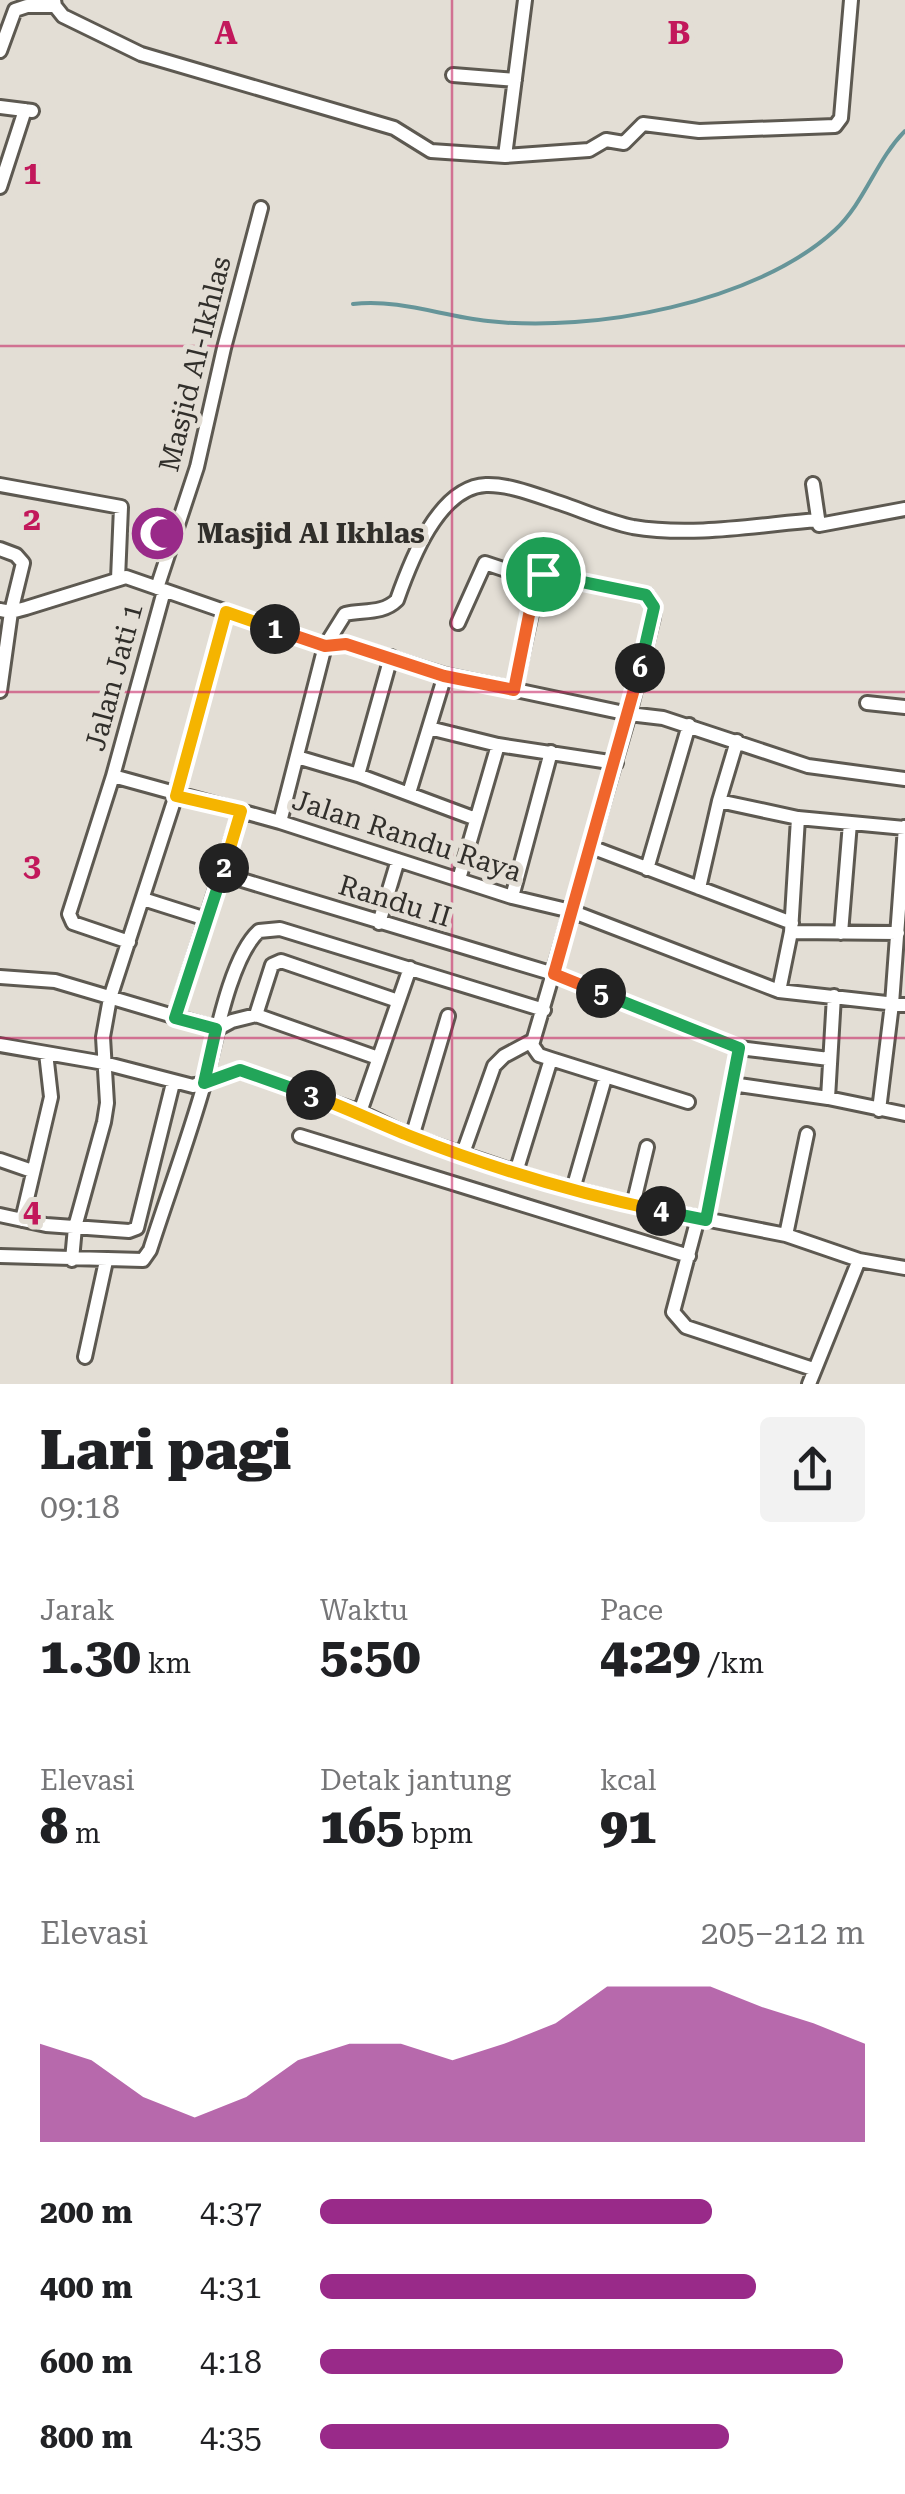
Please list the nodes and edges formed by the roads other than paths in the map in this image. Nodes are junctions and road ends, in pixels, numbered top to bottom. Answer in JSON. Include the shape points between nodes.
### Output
{"nodes":[{"id":1,"x":525,"y":0,"type":"edge"},
{"id":2,"x":851,"y":0,"type":"edge"},
{"id":3,"x":54,"y":3,"type":"edge"},
{"id":4,"x":0,"y":51,"type":"edge"},
{"id":5,"x":454,"y":75,"type":"dead end"},
{"id":6,"x":515,"y":80,"type":"junction"},
{"id":7,"x":0,"y":106,"type":"edge"},
{"id":8,"x":505,"y":156,"type":"junction"},
{"id":9,"x":0,"y":187,"type":"edge"},
{"id":10,"x":261,"y":208,"type":"dead end"},
{"id":11,"x":813,"y":484,"type":"dead end"},
{"id":12,"x":0,"y":485,"type":"edge"},
{"id":13,"x":905,"y":508,"type":"edge"},
{"id":14,"x":817,"y":520,"type":"junction"},
{"id":15,"x":0,"y":549,"type":"edge"},
{"id":16,"x":118,"y":579,"type":"junction"},
{"id":17,"x":536,"y":580,"type":"junction"},
{"id":18,"x":160,"y":590,"type":"junction"},
{"id":19,"x":6,"y":610,"type":"edge"},
{"id":20,"x":226,"y":612,"type":"junction"},
{"id":21,"x":458,"y":623,"type":"dead end"},
{"id":22,"x":325,"y":646,"type":"junction"},
{"id":23,"x":3,"y":654,"type":"edge"},
{"id":24,"x":392,"y":658,"type":"junction"},
{"id":25,"x":444,"y":676,"type":"junction"},
{"id":26,"x":514,"y":690,"type":"junction"},
{"id":27,"x":0,"y":692,"type":"edge"},
{"id":28,"x":868,"y":703,"type":"dead end"},
{"id":29,"x":905,"y":707,"type":"edge"},
{"id":30,"x":629,"y":714,"type":"junction"},
{"id":31,"x":689,"y":725,"type":"junction"},
{"id":32,"x":429,"y":728,"type":"junction"},
{"id":33,"x":737,"y":741,"type":"junction"},
{"id":34,"x":498,"y":745,"type":"junction"},
{"id":35,"x":550,"y":752,"type":"junction"},
{"id":36,"x":296,"y":757,"type":"junction"},
{"id":37,"x":616,"y":763,"type":"junction"},
{"id":38,"x":358,"y":775,"type":"junction"},
{"id":39,"x":113,"y":776,"type":"junction"},
{"id":40,"x":905,"y":780,"type":"edge"},
{"id":41,"x":409,"y":794,"type":"junction"},
{"id":42,"x":176,"y":796,"type":"junction"},
{"id":43,"x":718,"y":802,"type":"junction"},
{"id":44,"x":241,"y":811,"type":"junction"},
{"id":45,"x":798,"y":818,"type":"junction"},
{"id":46,"x":476,"y":819,"type":"junction"},
{"id":47,"x":280,"y":822,"type":"junction"},
{"id":48,"x":850,"y":823,"type":"junction"},
{"id":49,"x":905,"y":828,"type":"edge"},
{"id":50,"x":590,"y":847,"type":"junction"},
{"id":51,"x":398,"y":860,"type":"junction"},
{"id":52,"x":647,"y":869,"type":"junction"},
{"id":53,"x":222,"y":874,"type":"junction"},
{"id":54,"x":459,"y":879,"type":"junction"},
{"id":55,"x":700,"y":888,"type":"junction"},
{"id":56,"x":512,"y":897,"type":"junction"},
{"id":57,"x":144,"y":899,"type":"junction"},
{"id":58,"x":571,"y":912,"type":"junction"},
{"id":59,"x":206,"y":920,"type":"junction"},
{"id":60,"x":379,"y":924,"type":"junction"},
{"id":61,"x":792,"y":927,"type":"junction"},
{"id":62,"x":841,"y":933,"type":"junction"},
{"id":63,"x":898,"y":934,"type":"junction"},
{"id":64,"x":129,"y":942,"type":"junction"},
{"id":65,"x":410,"y":968,"type":"junction"},
{"id":66,"x":554,"y":974,"type":"junction"},
{"id":67,"x":0,"y":977,"type":"edge"},
{"id":68,"x":779,"y":991,"type":"junction"},
{"id":69,"x":834,"y":996,"type":"junction"},
{"id":70,"x":110,"y":998,"type":"junction"},
{"id":71,"x":398,"y":1001,"type":"junction"},
{"id":72,"x":898,"y":1004,"type":"edge"},
{"id":73,"x":544,"y":1010,"type":"junction"},
{"id":74,"x":256,"y":1016,"type":"junction"},
{"id":75,"x":448,"y":1016,"type":"dead end"},
{"id":76,"x":175,"y":1018,"type":"junction"},
{"id":77,"x":216,"y":1029,"type":"junction"},
{"id":78,"x":532,"y":1042,"type":"junction"},
{"id":79,"x":0,"y":1045,"type":"edge"},
{"id":80,"x":739,"y":1048,"type":"junction"},
{"id":81,"x":46,"y":1053,"type":"junction"},
{"id":82,"x":378,"y":1058,"type":"junction"},
{"id":83,"x":551,"y":1059,"type":"junction"},
{"id":84,"x":829,"y":1059,"type":"junction"},
{"id":85,"x":104,"y":1063,"type":"junction"},
{"id":86,"x":605,"y":1078,"type":"junction"},
{"id":87,"x":173,"y":1083,"type":"junction"},
{"id":88,"x":204,"y":1083,"type":"junction"},
{"id":89,"x":732,"y":1084,"type":"junction"},
{"id":90,"x":828,"y":1098,"type":"junction"},
{"id":91,"x":688,"y":1102,"type":"dead end"},
{"id":92,"x":879,"y":1110,"type":"junction"},
{"id":93,"x":360,"y":1112,"type":"junction"},
{"id":94,"x":905,"y":1114,"type":"edge"},
{"id":95,"x":807,"y":1134,"type":"dead end"},
{"id":96,"x":300,"y":1136,"type":"dead end"},
{"id":97,"x":412,"y":1137,"type":"junction"},
{"id":98,"x":647,"y":1148,"type":"dead end"},
{"id":99,"x":463,"y":1153,"type":"junction"},
{"id":100,"x":0,"y":1160,"type":"edge"},
{"id":101,"x":32,"y":1171,"type":"junction"},
{"id":102,"x":516,"y":1172,"type":"junction"},
{"id":103,"x":573,"y":1189,"type":"junction"},
{"id":104,"x":633,"y":1205,"type":"junction"},
{"id":105,"x":0,"y":1215,"type":"edge"},
{"id":106,"x":702,"y":1219,"type":"junction"},
{"id":107,"x":22,"y":1220,"type":"junction"},
{"id":108,"x":75,"y":1227,"type":"junction"},
{"id":109,"x":786,"y":1234,"type":"junction"},
{"id":110,"x":0,"y":1256,"type":"edge"},
{"id":111,"x":689,"y":1256,"type":"junction"},
{"id":112,"x":72,"y":1260,"type":"junction"},
{"id":113,"x":859,"y":1260,"type":"junction"},
{"id":114,"x":106,"y":1262,"type":"junction"},
{"id":115,"x":905,"y":1268,"type":"edge"},
{"id":116,"x":85,"y":1357,"type":"dead end"},
{"id":117,"x":812,"y":1369,"type":"junction"},
{"id":118,"x":809,"y":1384,"type":"edge"}],
"edges":[{"from":1,"to":6,"type":"street"},
{"from":2,"to":8,"type":"street","via":[[843,99],[834,126],[700,131],[643,124],[624,143]]},
{"from":3,"to":4,"type":"street","via":[[16,10]]},
{"from":3,"to":8,"type":"street","via":[[64,16],[141,54],[394,128],[430,151]]},
{"from":5,"to":6,"type":"street"},
{"from":6,"to":8,"type":"street"},
{"from":7,"to":9,"type":"street","via":[[29,111]]},
{"from":10,"to":18,"type":"street","name":"Masjid Al-Ikhlas"},
{"from":11,"to":14,"type":"street"},
{"from":12,"to":16,"type":"street","via":[[121,507]]},
{"from":13,"to":14,"type":"street","via":[[822,525]]},
{"from":14,"to":22,"type":"street","via":[[691,530],[633,527],[509,488],[466,489],[420,545],[397,600],[378,611],[345,614]]},
{"from":15,"to":19,"type":"street","via":[[22,563]]},
{"from":16,"to":18,"type":"street"},
{"from":16,"to":19,"type":"street"},
{"from":17,"to":21,"type":"street","via":[[484,562]]},
{"from":17,"to":26,"type":"street"},
{"from":17,"to":30,"type":"street","via":[[543,574],[652,600]]},
{"from":18,"to":20,"type":"street"},
{"from":18,"to":39,"type":"street","name":"Jalan Jati 1"},
{"from":19,"to":23,"type":"street"},
{"from":20,"to":22,"type":"street"},
{"from":20,"to":42,"type":"street"},
{"from":22,"to":24,"type":"street","via":[[346,644]]},
{"from":22,"to":36,"type":"street"},
{"from":23,"to":27,"type":"street"},
{"from":24,"to":25,"type":"street"},
{"from":24,"to":38,"type":"street"},
{"from":25,"to":26,"type":"street"},
{"from":25,"to":32,"type":"street"},
{"from":26,"to":30,"type":"street"},
{"from":28,"to":29,"type":"street"},
{"from":30,"to":31,"type":"street"},
{"from":30,"to":37,"type":"street"},
{"from":31,"to":33,"type":"street"},
{"from":31,"to":52,"type":"street"},
{"from":32,"to":34,"type":"street"},
{"from":32,"to":41,"type":"street"},
{"from":33,"to":40,"type":"street","via":[[808,766]]},
{"from":33,"to":43,"type":"street"},
{"from":34,"to":35,"type":"street"},
{"from":34,"to":46,"type":"street"},
{"from":35,"to":37,"type":"street"},
{"from":35,"to":56,"type":"street"},
{"from":36,"to":38,"type":"street"},
{"from":36,"to":47,"type":"street"},
{"from":37,"to":50,"type":"street"},
{"from":38,"to":41,"type":"street"},
{"from":39,"to":42,"type":"street","name":"Jalan Randu Raya"},
{"from":39,"to":64,"type":"street","name":"Jalan Jati 1","via":[[69,914],[73,923]]},
{"from":41,"to":46,"type":"street"},
{"from":42,"to":44,"type":"street","name":"Jalan Randu Raya"},
{"from":42,"to":57,"type":"street"},
{"from":43,"to":45,"type":"street"},
{"from":43,"to":55,"type":"street"},
{"from":44,"to":47,"type":"street","name":"Jalan Randu Raya"},
{"from":44,"to":53,"type":"street"},
{"from":45,"to":48,"type":"street"},
{"from":45,"to":61,"type":"street"},
{"from":46,"to":54,"type":"street"},
{"from":47,"to":51,"type":"street","name":"Jalan Randu Raya"},
{"from":48,"to":49,"type":"street"},
{"from":48,"to":62,"type":"street"},
{"from":49,"to":63,"type":"street"},
{"from":50,"to":52,"type":"street"},
{"from":50,"to":58,"type":"street"},
{"from":51,"to":54,"type":"street","name":"Jalan Randu Raya"},
{"from":51,"to":60,"type":"street"},
{"from":52,"to":55,"type":"street"},
{"from":53,"to":59,"type":"street"},
{"from":53,"to":60,"type":"street","name":"Randu II"},
{"from":54,"to":56,"type":"street","name":"Jalan Randu Raya"},
{"from":55,"to":61,"type":"street"},
{"from":56,"to":58,"type":"street","name":"Jalan Randu Raya"},
{"from":57,"to":59,"type":"street"},
{"from":57,"to":64,"type":"street"},
{"from":58,"to":66,"type":"street"},
{"from":58,"to":68,"type":"street","name":"Jalan Randu Raya"},
{"from":59,"to":76,"type":"street"},
{"from":60,"to":66,"type":"street","name":"Randu II"},
{"from":61,"to":62,"type":"street"},
{"from":61,"to":68,"type":"street"},
{"from":62,"to":63,"type":"street"},
{"from":63,"to":72,"type":"street"},
{"from":64,"to":70,"type":"street"},
{"from":65,"to":71,"type":"street"},
{"from":65,"to":73,"type":"street"},
{"from":65,"to":77,"type":"street","via":[[280,929],[260,931],[245,950]]},
{"from":66,"to":73,"type":"street"},
{"from":66,"to":80,"type":"street","name":"Randu II"},
{"from":67,"to":70,"type":"street","via":[[55,981]]},
{"from":68,"to":69,"type":"street","name":"Jalan Randu Raya"},
{"from":69,"to":72,"type":"street","name":"Jalan Randu Raya"},
{"from":69,"to":84,"type":"street"},
{"from":70,"to":76,"type":"street"},
{"from":70,"to":85,"type":"street"},
{"from":71,"to":74,"type":"street","via":[[277,961]]},
{"from":71,"to":82,"type":"street"},
{"from":72,"to":92,"type":"street"},
{"from":73,"to":78,"type":"street"},
{"from":74,"to":77,"type":"street"},
{"from":74,"to":82,"type":"street"},
{"from":75,"to":97,"type":"street"},
{"from":76,"to":77,"type":"street"},
{"from":77,"to":88,"type":"street"},
{"from":78,"to":83,"type":"street"},
{"from":78,"to":99,"type":"street","via":[[494,1066]]},
{"from":79,"to":81,"type":"street"},
{"from":80,"to":84,"type":"street","name":"Randu II"},
{"from":80,"to":89,"type":"street"},
{"from":81,"to":85,"type":"street"},
{"from":81,"to":101,"type":"street","via":[[51,1098]]},
{"from":82,"to":93,"type":"street"},
{"from":83,"to":86,"type":"street"},
{"from":83,"to":102,"type":"street"},
{"from":84,"to":90,"type":"street"},
{"from":85,"to":87,"type":"street"},
{"from":85,"to":108,"type":"street","via":[[104,1122]]},
{"from":86,"to":91,"type":"street"},
{"from":86,"to":103,"type":"street"},
{"from":87,"to":88,"type":"street"},
{"from":87,"to":108,"type":"street","via":[[138,1228]]},
{"from":88,"to":93,"type":"street","via":[[240,1070]]},
{"from":88,"to":114,"type":"street","via":[[150,1250],[140,1262]]},
{"from":89,"to":90,"type":"street"},
{"from":89,"to":106,"type":"street"},
{"from":90,"to":92,"type":"street"},
{"from":92,"to":94,"type":"street"},
{"from":93,"to":97,"type":"street"},
{"from":95,"to":109,"type":"street"},
{"from":96,"to":111,"type":"street"},
{"from":97,"to":99,"type":"street"},
{"from":98,"to":104,"type":"street"},
{"from":99,"to":102,"type":"street"},
{"from":100,"to":101,"type":"street"},
{"from":101,"to":107,"type":"street"},
{"from":102,"to":103,"type":"street"},
{"from":103,"to":104,"type":"street"},
{"from":104,"to":106,"type":"street"},
{"from":105,"to":107,"type":"street"},
{"from":106,"to":109,"type":"street"},
{"from":106,"to":111,"type":"street"},
{"from":107,"to":108,"type":"street"},
{"from":108,"to":112,"type":"street"},
{"from":109,"to":113,"type":"street"},
{"from":110,"to":112,"type":"street"},
{"from":111,"to":117,"type":"street","via":[[673,1312],[681,1323]]},
{"from":112,"to":114,"type":"street"},
{"from":113,"to":115,"type":"street"},
{"from":113,"to":117,"type":"street"},
{"from":114,"to":116,"type":"street"},
{"from":117,"to":118,"type":"street"}]}
